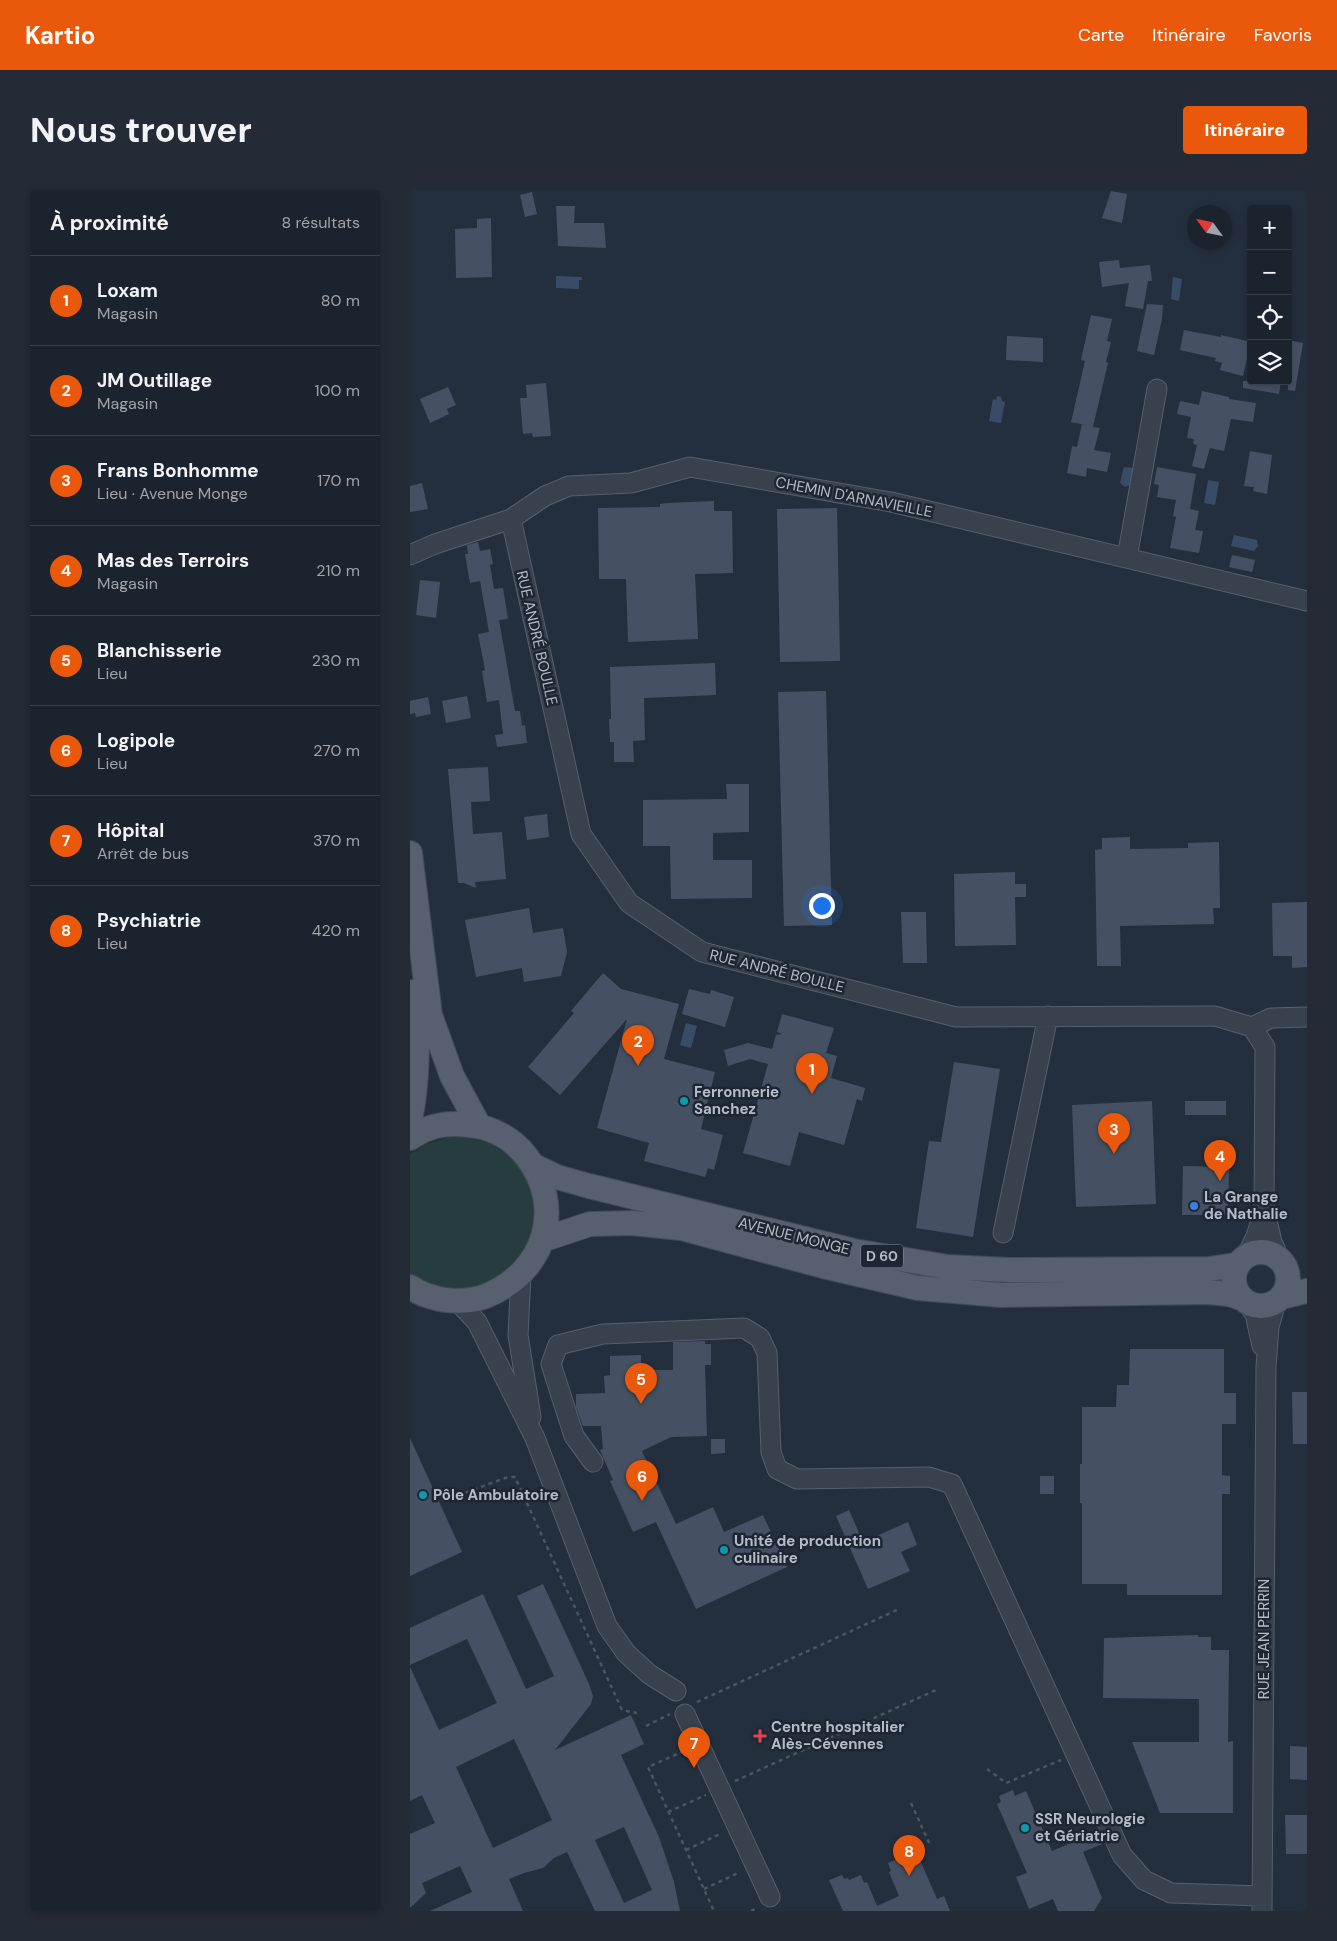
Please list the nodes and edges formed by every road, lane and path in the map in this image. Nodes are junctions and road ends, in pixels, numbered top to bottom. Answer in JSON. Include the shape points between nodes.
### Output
{"nodes":[{"id":1,"x":1157,"y":389,"type":"dead end"},
{"id":2,"x":511,"y":519,"type":"junction"},
{"id":3,"x":410,"y":555,"type":"edge"},
{"id":4,"x":1127,"y":558,"type":"junction"},
{"id":5,"x":1307,"y":601,"type":"edge"},
{"id":6,"x":410,"y":853,"type":"edge"},
{"id":7,"x":416,"y":946,"type":"edge"},
{"id":8,"x":410,"y":971,"type":"edge"},
{"id":9,"x":1048,"y":1016,"type":"junction"},
{"id":10,"x":1307,"y":1017,"type":"edge"},
{"id":11,"x":1252,"y":1027,"type":"junction"},
{"id":12,"x":410,"y":1120,"type":"edge"},
{"id":13,"x":479,"y":1126,"type":"junction"},
{"id":14,"x":410,"y":1138,"type":"edge"},
{"id":15,"x":534,"y":1166,"type":"junction"},
{"id":16,"x":1264,"y":1206,"type":"junction"},
{"id":17,"x":1003,"y":1233,"type":"dead end"},
{"id":18,"x":542,"y":1240,"type":"junction"},
{"id":19,"x":1242,"y":1260,"type":"junction"},
{"id":20,"x":1281,"y":1261,"type":"junction"},
{"id":21,"x":1307,"y":1267,"type":"edge"},
{"id":22,"x":521,"y":1275,"type":"junction"},
{"id":23,"x":1307,"y":1291,"type":"edge"},
{"id":24,"x":416,"y":1295,"type":"edge"},
{"id":25,"x":1244,"y":1300,"type":"junction"},
{"id":26,"x":1279,"y":1300,"type":"junction"},
{"id":27,"x":457,"y":1301,"type":"junction"},
{"id":28,"x":1266,"y":1367,"type":"junction"},
{"id":29,"x":535,"y":1438,"type":"junction"},
{"id":30,"x":593,"y":1462,"type":"dead end"},
{"id":31,"x":451,"y":1498,"type":"dead end"},
{"id":32,"x":899,"y":1610,"type":"dead end"},
{"id":33,"x":936,"y":1690,"type":"dead end"},
{"id":34,"x":676,"y":1691,"type":"dead end"},
{"id":35,"x":684,"y":1710,"type":"junction"},
{"id":36,"x":637,"y":1713,"type":"dead end"},
{"id":37,"x":646,"y":1726,"type":"dead end"},
{"id":38,"x":699,"y":1744,"type":"junction"},
{"id":39,"x":1076,"y":1754,"type":"junction"},
{"id":40,"x":987,"y":1769,"type":"dead end"},
{"id":41,"x":720,"y":1788,"type":"junction"},
{"id":42,"x":911,"y":1803,"type":"dead end"},
{"id":43,"x":668,"y":1812,"type":"junction"},
{"id":44,"x":737,"y":1826,"type":"junction"},
{"id":45,"x":930,"y":1845,"type":"dead end"},
{"id":46,"x":686,"y":1850,"type":"junction"},
{"id":47,"x":756,"y":1865,"type":"junction"},
{"id":48,"x":704,"y":1888,"type":"junction"},
{"id":49,"x":770,"y":1897,"type":"dead end"},
{"id":50,"x":1262,"y":1904,"type":"edge"},
{"id":51,"x":714,"y":1911,"type":"edge"}],
"edges":[{"from":1,"to":4,"type":"street"},
{"from":2,"to":3,"type":"street","name":"CHEMIN D'ARNAVIEILLE"},
{"from":2,"to":4,"type":"street","name":"CHEMIN D'ARNAVIEILLE","via":[[545,496],[568,486],[630,483],[690,467],[891,502]]},
{"from":2,"to":9,"type":"street","name":"RUE ANDRÉ BOULLE","via":[[581,834],[629,903],[702,952],[956,1017]]},
{"from":4,"to":5,"type":"street","name":"CHEMIN D'ARNAVIEILLE"},
{"from":6,"to":7,"type":"main road"},
{"from":7,"to":13,"type":"main road","via":[[430,1015],[452,1076]]},
{"from":8,"to":12,"type":"main road","via":[[415,1004],[416,1058],[415,1098]]},
{"from":9,"to":11,"type":"street","name":"RUE ANDRÉ BOULLE","via":[[1215,1016]]},
{"from":9,"to":17,"type":"street"},
{"from":10,"to":11,"type":"street","via":[[1271,1018]]},
{"from":11,"to":16,"type":"street","via":[[1265,1048]]},
{"from":13,"to":14,"type":"main road","via":[[453,1123],[427,1129]]},
{"from":13,"to":15,"type":"main road","via":[[501,1134],[520,1148]]},
{"from":15,"to":18,"type":"main road","via":[[546,1202]]},
{"from":15,"to":19,"type":"main road","name":"AVENUE MONGE","number":"D 60","via":[[557,1177],[608,1191],[854,1251],[948,1267],[1009,1270],[1209,1269],[1235,1265]]},
{"from":16,"to":19,"type":"street","via":[[1260,1228]]},
{"from":16,"to":20,"type":"street","via":[[1272,1242]]},
{"from":18,"to":22,"type":"main road"},
{"from":18,"to":25,"type":"main road","name":"AVENUE MONGE","number":"D 60","via":[[590,1224],[632,1223],[681,1228],[918,1288],[1001,1295],[1208,1292],[1229,1294]]},
{"from":19,"to":20,"type":"main road","via":[[1253,1253],[1263,1252]]},
{"from":19,"to":25,"type":"main road","via":[[1235,1271],[1234,1281]]},
{"from":20,"to":21,"type":"main road"},
{"from":20,"to":26,"type":"main road","via":[[1286,1268],[1288,1283]]},
{"from":22,"to":27,"type":"main road","via":[[502,1289],[480,1298]]},
{"from":22,"to":29,"type":"street","via":[[518,1335]]},
{"from":23,"to":26,"type":"main road"},
{"from":24,"to":27,"type":"main road"},
{"from":25,"to":26,"type":"main road","via":[[1262,1306]]},
{"from":25,"to":28,"type":"street","name":"RUE JEAN PERRIN","via":[[1255,1314]]},
{"from":26,"to":28,"type":"street","name":"RUE JEAN PERRIN","via":[[1269,1326]]},
{"from":27,"to":29,"type":"street","via":[[477,1322]]},
{"from":28,"to":50,"type":"street","name":"RUE JEAN PERRIN"},
{"from":29,"to":34,"type":"street","via":[[607,1626],[626,1653],[648,1674]]},
{"from":30,"to":39,"type":"street","via":[[574,1436],[551,1364],[558,1345],[603,1334],[744,1328],[760,1338],[767,1353],[771,1452],[777,1469],[797,1479],[928,1477],[952,1484]]},
{"from":31,"to":36,"type":"path","via":[[515,1477],[622,1710]]},
{"from":32,"to":35,"type":"path"},
{"from":33,"to":41,"type":"path"},
{"from":35,"to":37,"type":"path"},
{"from":35,"to":38,"type":"street"},
{"from":38,"to":41,"type":"street"},
{"from":38,"to":43,"type":"path","via":[[648,1767]]},
{"from":39,"to":40,"type":"path","via":[[1006,1783]]},
{"from":39,"to":50,"type":"street","via":[[1122,1854],[1144,1880],[1171,1893]]},
{"from":41,"to":43,"type":"path"},
{"from":41,"to":44,"type":"street"},
{"from":42,"to":45,"type":"path"},
{"from":43,"to":46,"type":"path"},
{"from":44,"to":46,"type":"path"},
{"from":44,"to":47,"type":"street"},
{"from":46,"to":48,"type":"path"},
{"from":47,"to":48,"type":"path"},
{"from":47,"to":49,"type":"street"},
{"from":48,"to":51,"type":"path"}]}
